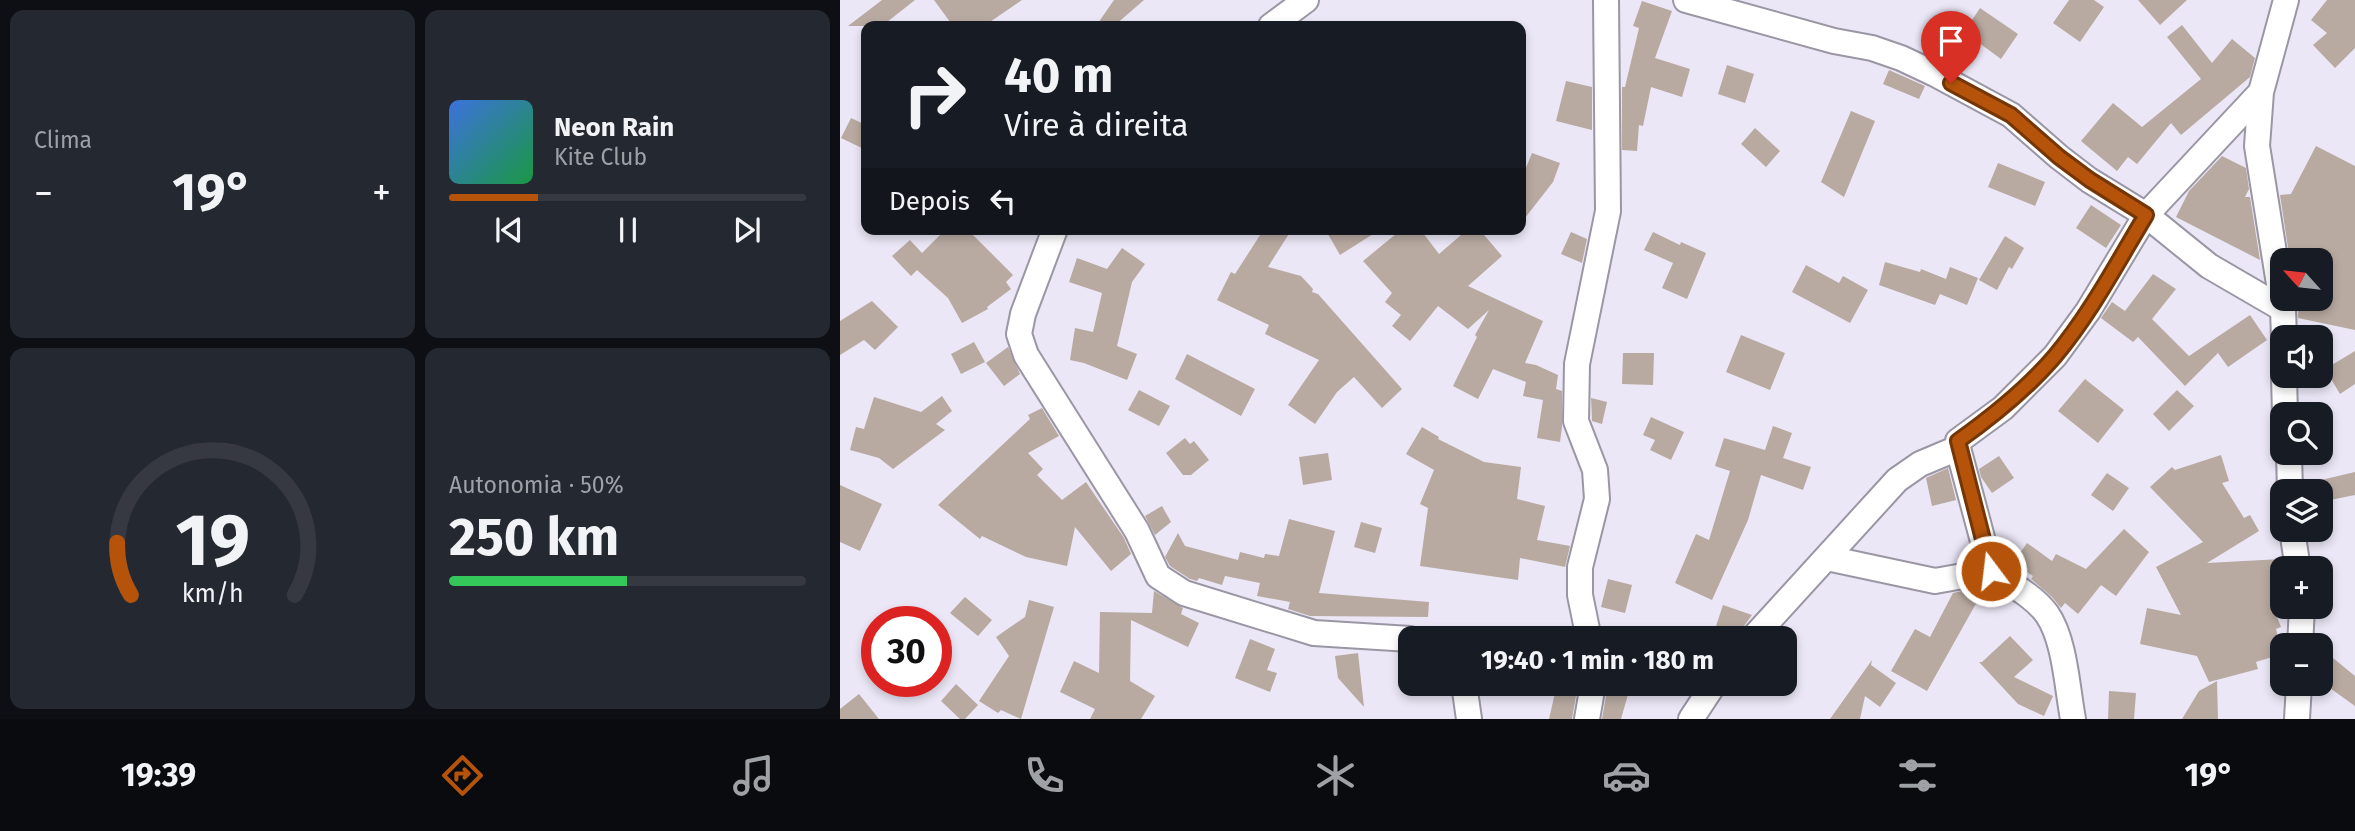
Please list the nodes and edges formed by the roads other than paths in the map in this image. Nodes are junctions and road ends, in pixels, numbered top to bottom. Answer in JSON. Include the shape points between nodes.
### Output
{"nodes":[{"id":1,"x":1306,"y":0,"type":"edge"},
{"id":2,"x":1606,"y":0,"type":"edge"},
{"id":3,"x":1686,"y":0,"type":"edge"},
{"id":4,"x":2286,"y":0,"type":"edge"},
{"id":5,"x":1279,"y":21,"type":"edge"},
{"id":6,"x":2261,"y":92,"type":"junction"},
{"id":7,"x":2146,"y":215,"type":"junction"},
{"id":8,"x":1053,"y":235,"type":"edge"},
{"id":9,"x":2273,"y":248,"type":"edge"},
{"id":10,"x":2270,"y":301,"type":"edge"},
{"id":11,"x":1958,"y":447,"type":"junction"},
{"id":12,"x":1827,"y":558,"type":"junction"},
{"id":13,"x":1991,"y":571,"type":"junction"},
{"id":14,"x":1586,"y":626,"type":"edge"},
{"id":15,"x":1764,"y":626,"type":"edge"},
{"id":16,"x":1398,"y":638,"type":"edge"},
{"id":17,"x":1466,"y":696,"type":"edge"},
{"id":18,"x":1591,"y":696,"type":"edge"},
{"id":19,"x":1706,"y":696,"type":"edge"},
{"id":20,"x":2298,"y":696,"type":"edge"},
{"id":21,"x":1469,"y":719,"type":"edge"},
{"id":22,"x":1587,"y":719,"type":"edge"},
{"id":23,"x":1691,"y":719,"type":"edge"},
{"id":24,"x":2073,"y":719,"type":"edge"},
{"id":25,"x":2297,"y":719,"type":"edge"}],
"edges":[{"from":1,"to":5,"type":"street"},
{"from":2,"to":14,"type":"street","via":[[1608,211],[1577,364],[1576,421],[1595,470],[1597,499],[1580,567]]},
{"from":3,"to":7,"type":"street","via":[[1901,58],[2011,115],[2090,180]]},
{"from":4,"to":6,"type":"street"},
{"from":6,"to":7,"type":"street"},
{"from":6,"to":9,"type":"street","via":[[2257,146]]},
{"from":7,"to":10,"type":"street","via":[[2209,266]]},
{"from":7,"to":11,"type":"street","via":[[2055,356],[2003,408],[1958,441]]},
{"from":8,"to":16,"type":"street","via":[[1019,334],[1026,355],[1137,531],[1158,576],[1184,593],[1294,628]]},
{"from":11,"to":12,"type":"street","via":[[1897,480]]},
{"from":11,"to":13,"type":"street"},
{"from":12,"to":13,"type":"street","via":[[1935,581]]},
{"from":12,"to":15,"type":"street"},
{"from":13,"to":24,"type":"street","via":[[2046,612],[2057,632]]},
{"from":17,"to":21,"type":"street"},
{"from":18,"to":22,"type":"street"},
{"from":19,"to":23,"type":"street"},
{"from":20,"to":25,"type":"street"}]}
